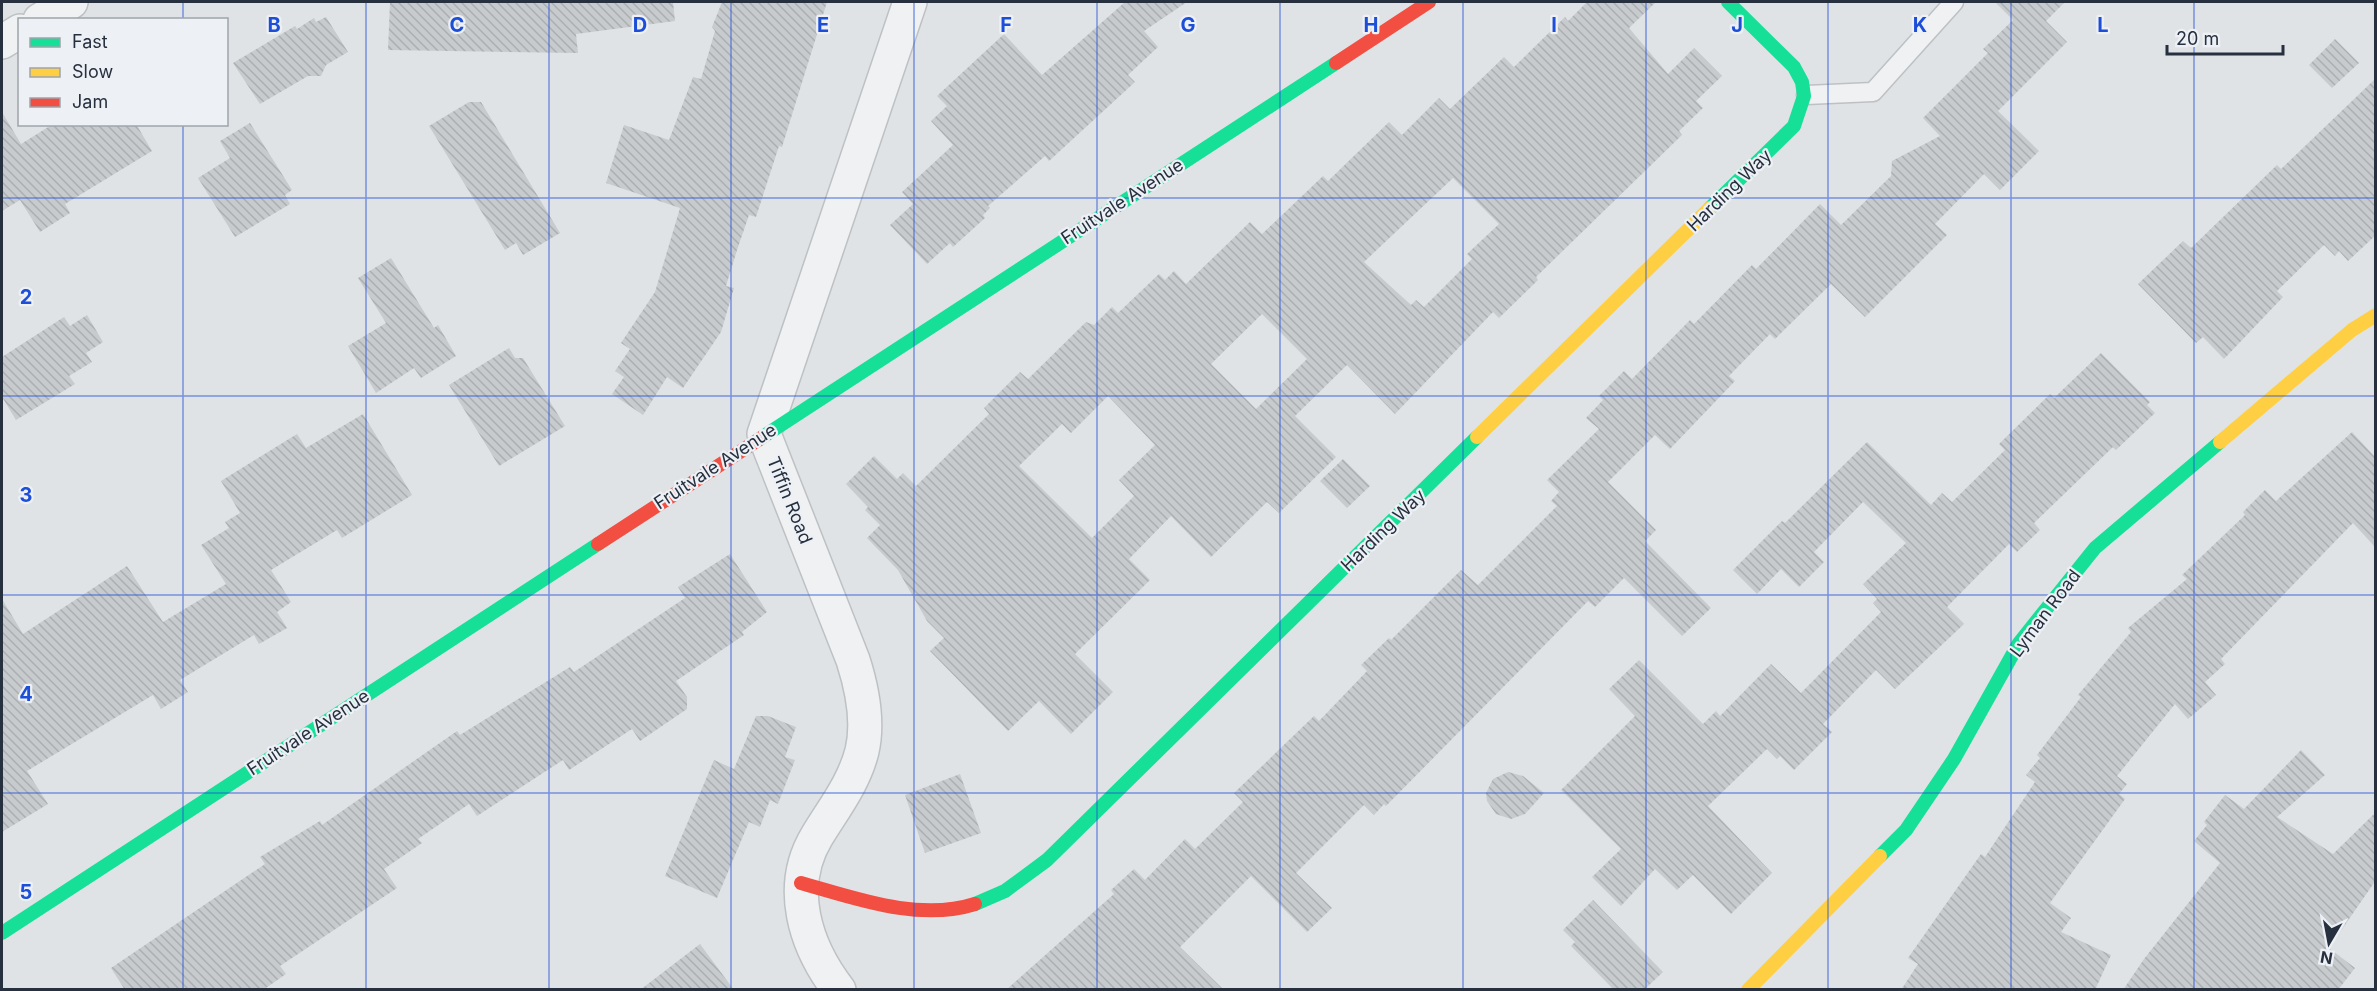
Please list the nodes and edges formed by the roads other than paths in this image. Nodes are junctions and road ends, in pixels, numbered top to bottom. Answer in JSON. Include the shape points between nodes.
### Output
{"nodes":[{"id":1,"x":71,"y":2,"type":"edge"},
{"id":2,"x":910,"y":2,"type":"edge"},
{"id":3,"x":1429,"y":2,"type":"edge"},
{"id":4,"x":1728,"y":2,"type":"edge"},
{"id":5,"x":1954,"y":2,"type":"edge"},
{"id":6,"x":43,"y":18,"type":"edge"},
{"id":7,"x":18,"y":32,"type":"edge"},
{"id":8,"x":2,"y":42,"type":"edge"},
{"id":9,"x":1806,"y":95,"type":"junction"},
{"id":10,"x":2376,"y":315,"type":"edge"},
{"id":11,"x":764,"y":434,"type":"junction"},
{"id":12,"x":801,"y":883,"type":"junction"},
{"id":13,"x":2,"y":933,"type":"edge"},
{"id":14,"x":839,"y":990,"type":"edge"},
{"id":15,"x":1748,"y":990,"type":"edge"}],
"edges":[{"from":1,"to":6,"type":"street"},
{"from":2,"to":11,"type":"street","name":"Tiffin Road"},
{"from":3,"to":11,"type":"street","name":"Fruitvale Avenue"},
{"from":4,"to":9,"type":"street","via":[[1794,67]]},
{"from":5,"to":9,"type":"lane","via":[[1873,92]]},
{"from":7,"to":8,"type":"street"},
{"from":9,"to":12,"type":"street","name":"Harding Way","via":[[1794,126],[1021,882],[990,899],[957,908],[924,910],[890,906]]},
{"from":10,"to":15,"type":"street","name":"Lyman Road","via":[[2352,330],[2095,548],[2019,643],[1954,759],[1906,830]]},
{"from":11,"to":12,"type":"street","name":"Tiffin Road","via":[[862,690],[863,748],[840,801],[816,838]]},
{"from":11,"to":13,"type":"street","name":"Fruitvale Avenue"},
{"from":12,"to":14,"type":"street","name":"Tiffin Road","via":[[802,914],[811,943]]}]}
